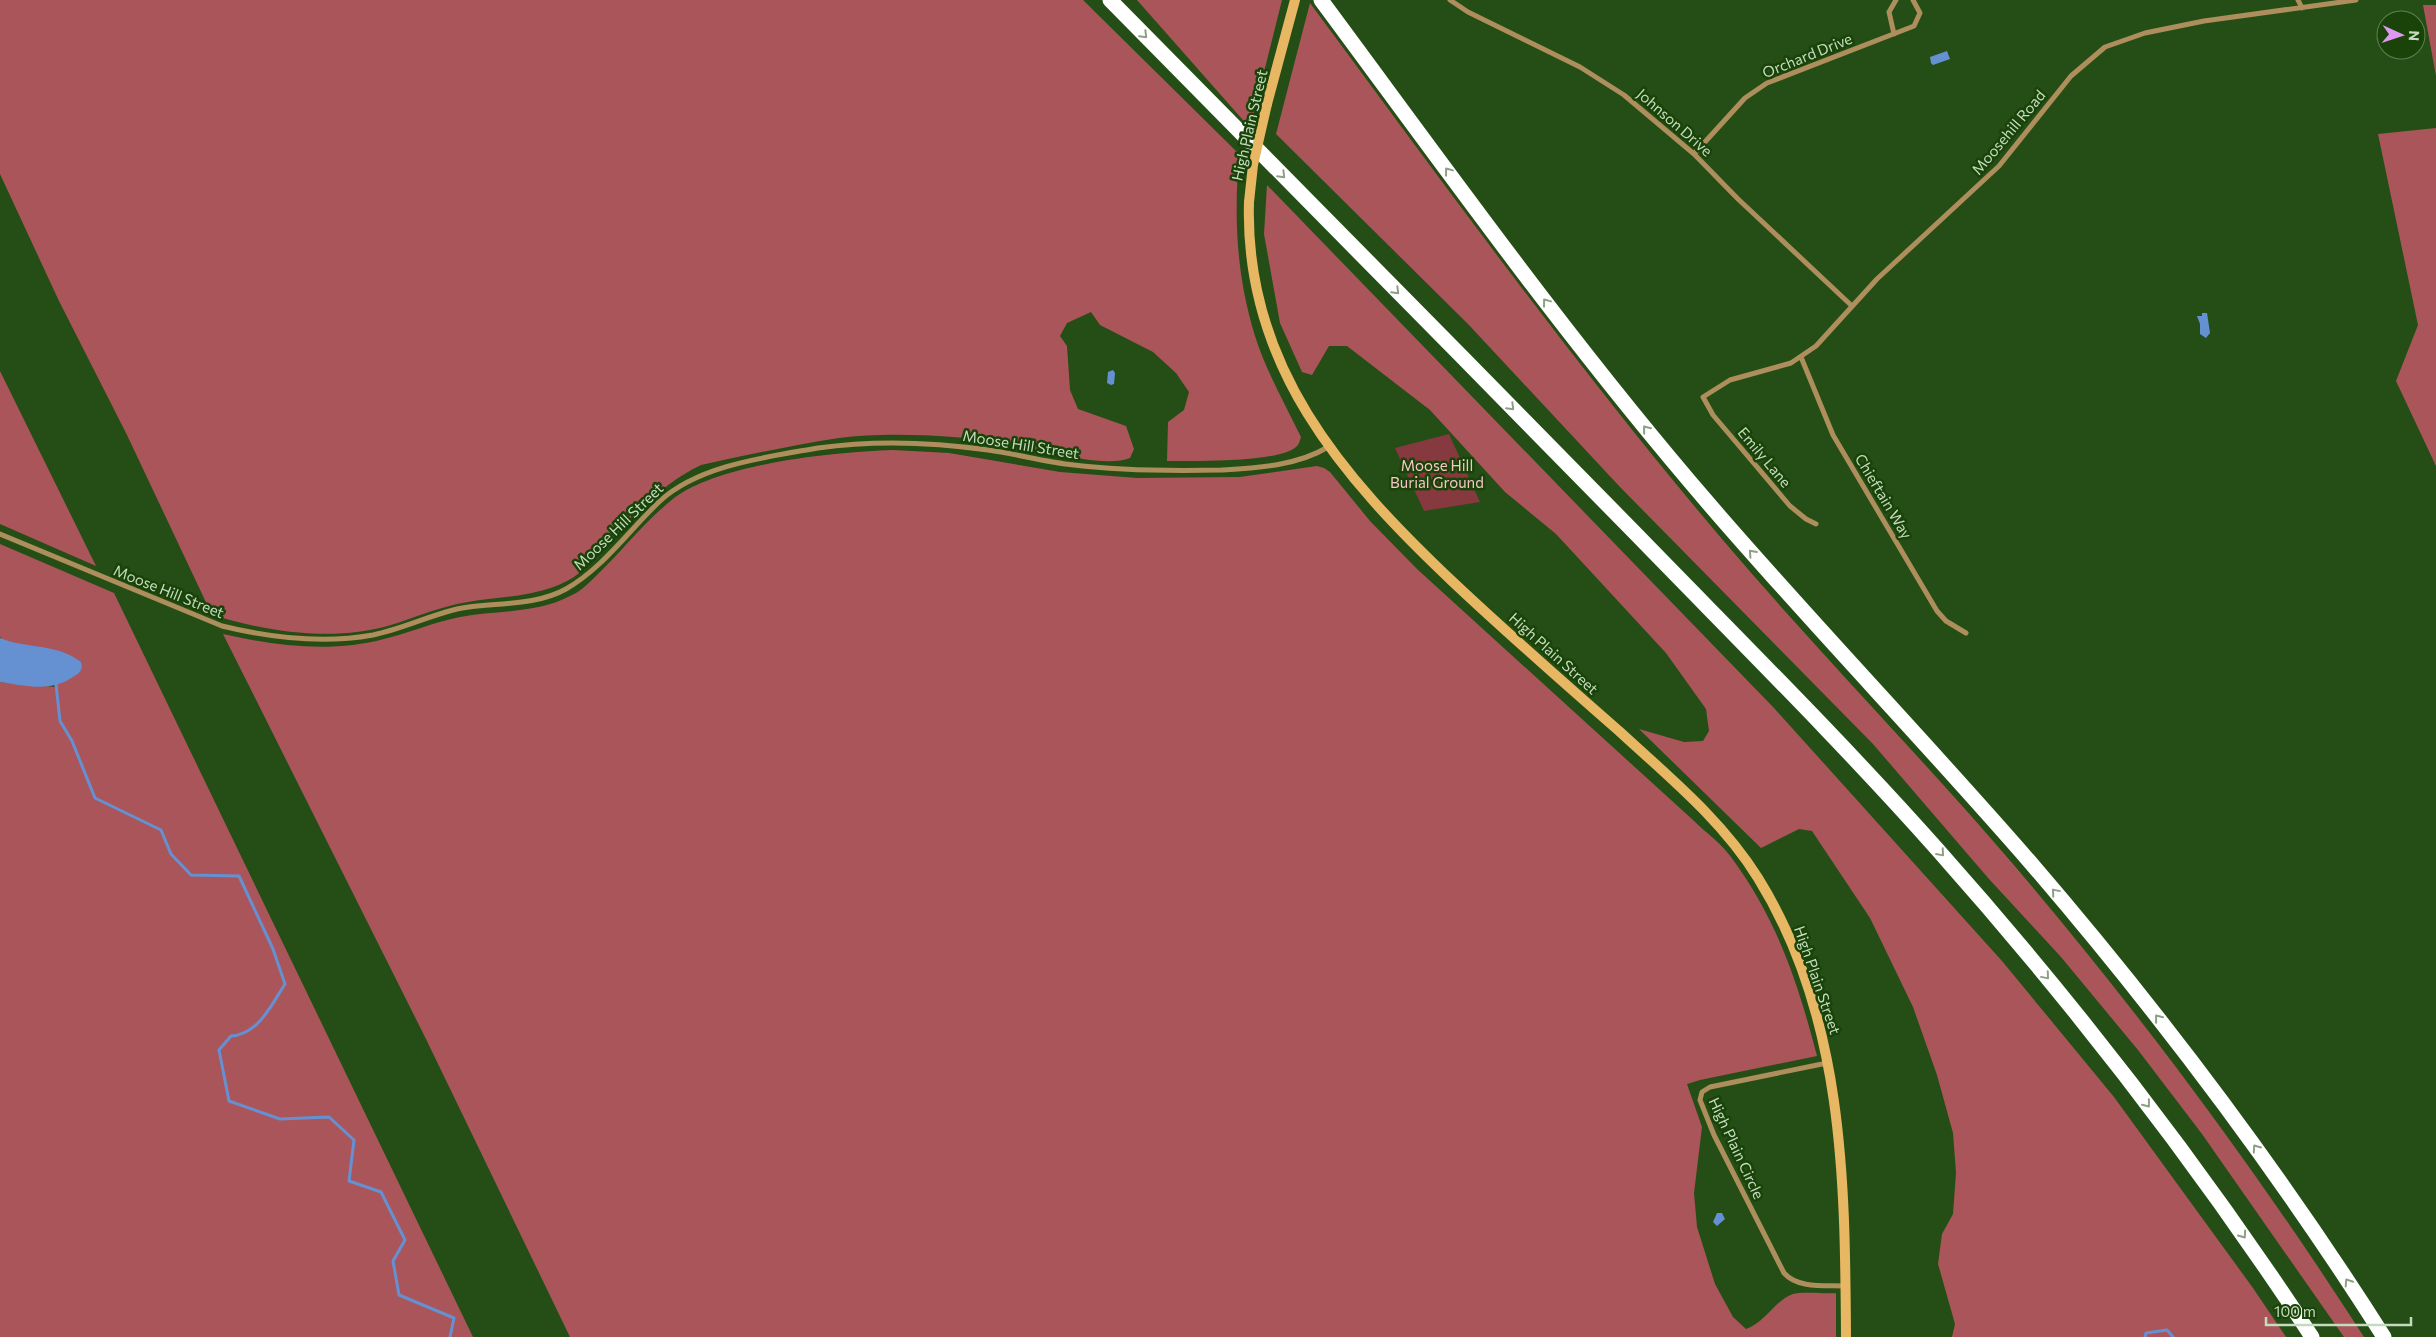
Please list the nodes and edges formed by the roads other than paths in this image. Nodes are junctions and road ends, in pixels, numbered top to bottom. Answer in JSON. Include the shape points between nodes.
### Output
{"nodes":[{"id":1,"x":1110,"y":0,"type":"edge"},
{"id":2,"x":1295,"y":0,"type":"edge"},
{"id":3,"x":1321,"y":0,"type":"edge"},
{"id":4,"x":1450,"y":0,"type":"edge"},
{"id":5,"x":1896,"y":0,"type":"edge"},
{"id":6,"x":1913,"y":0,"type":"edge"},
{"id":7,"x":2298,"y":0,"type":"edge"},
{"id":8,"x":2356,"y":0,"type":"edge"},
{"id":9,"x":2302,"y":8,"type":"junction"},
{"id":10,"x":1894,"y":34,"type":"junction"},
{"id":11,"x":1694,"y":154,"type":"junction"},
{"id":12,"x":1852,"y":306,"type":"junction"},
{"id":13,"x":1801,"y":358,"type":"junction"},
{"id":14,"x":1703,"y":397,"type":"joint"},
{"id":15,"x":1328,"y":447,"type":"junction"},
{"id":16,"x":1816,"y":524,"type":"dead end"},
{"id":17,"x":0,"y":534,"type":"edge"},
{"id":18,"x":1966,"y":634,"type":"dead end"},
{"id":19,"x":1828,"y":1063,"type":"junction"},
{"id":20,"x":1846,"y":1286,"type":"junction"},
{"id":21,"x":1846,"y":1337,"type":"edge"},
{"id":22,"x":2312,"y":1337,"type":"edge"},
{"id":23,"x":2384,"y":1337,"type":"edge"}],
"edges":[{"from":1,"to":22,"type":"highway","one_way":true,"via":[[1769,670],[1908,817],[2012,935],[2110,1056],[2198,1172]]},
{"from":2,"to":15,"type":"main road","name":"High Plain Street","bridge":true,"via":[[1253,165],[1249,238],[1252,270],[1269,336],[1296,398]]},
{"from":23,"to":3,"type":"highway","one_way":true,"via":[[2255,1148],[2156,1016],[2006,834],[1741,541],[1649,433],[1533,285]]},
{"from":4,"to":11,"type":"street","name":"Johnson Drive","via":[[1601,79],[1624,94]]},
{"from":5,"to":10,"type":"street","via":[[1888,12]]},
{"from":6,"to":10,"type":"street","name":"Orchard Drive","via":[[1920,13],[1918,23]]},
{"from":7,"to":9,"type":"street"},
{"from":8,"to":9,"type":"street","name":"Moosehill Road"},
{"from":9,"to":12,"type":"street","name":"Moosehill Road","via":[[2194,23],[2132,37],[2099,51],[2071,76],[1994,172]]},
{"from":10,"to":11,"type":"street","name":"Orchard Drive","via":[[1767,83],[1745,98]]},
{"from":11,"to":12,"type":"street","name":"Johnson Drive"},
{"from":12,"to":13,"type":"street","name":"Moosehill Road"},
{"from":13,"to":14,"type":"street","name":"Moosehill Road","via":[[1730,380]]},
{"from":13,"to":18,"type":"street","name":"Chieftain Way","via":[[1834,435],[1937,611]]},
{"from":14,"to":16,"type":"street","name":"Emily Lane","via":[[1717,420],[1790,506]]},
{"from":15,"to":17,"type":"street","name":"Moose Hill Street","via":[[1313,455],[1277,465],[1190,471],[1081,466],[985,450],[922,444],[862,443],[809,450],[715,470],[686,482],[662,499],[584,577],[561,592],[459,609],[374,635],[334,639],[268,635],[222,626]]},
{"from":15,"to":19,"type":"main road","name":"High Plain Street","via":[[1358,486],[1408,540],[1690,795],[1723,830],[1758,877],[1781,919],[1808,991]]},
{"from":19,"to":20,"type":"main road","name":"High Plain Street","via":[[1842,1171]]},
{"from":19,"to":20,"type":"street","name":"High Plain Circle","via":[[1710,1087],[1702,1092],[1700,1100],[1714,1135],[1784,1273],[1803,1284]]},
{"from":20,"to":21,"type":"main road","name":"High Plain Street"}]}
